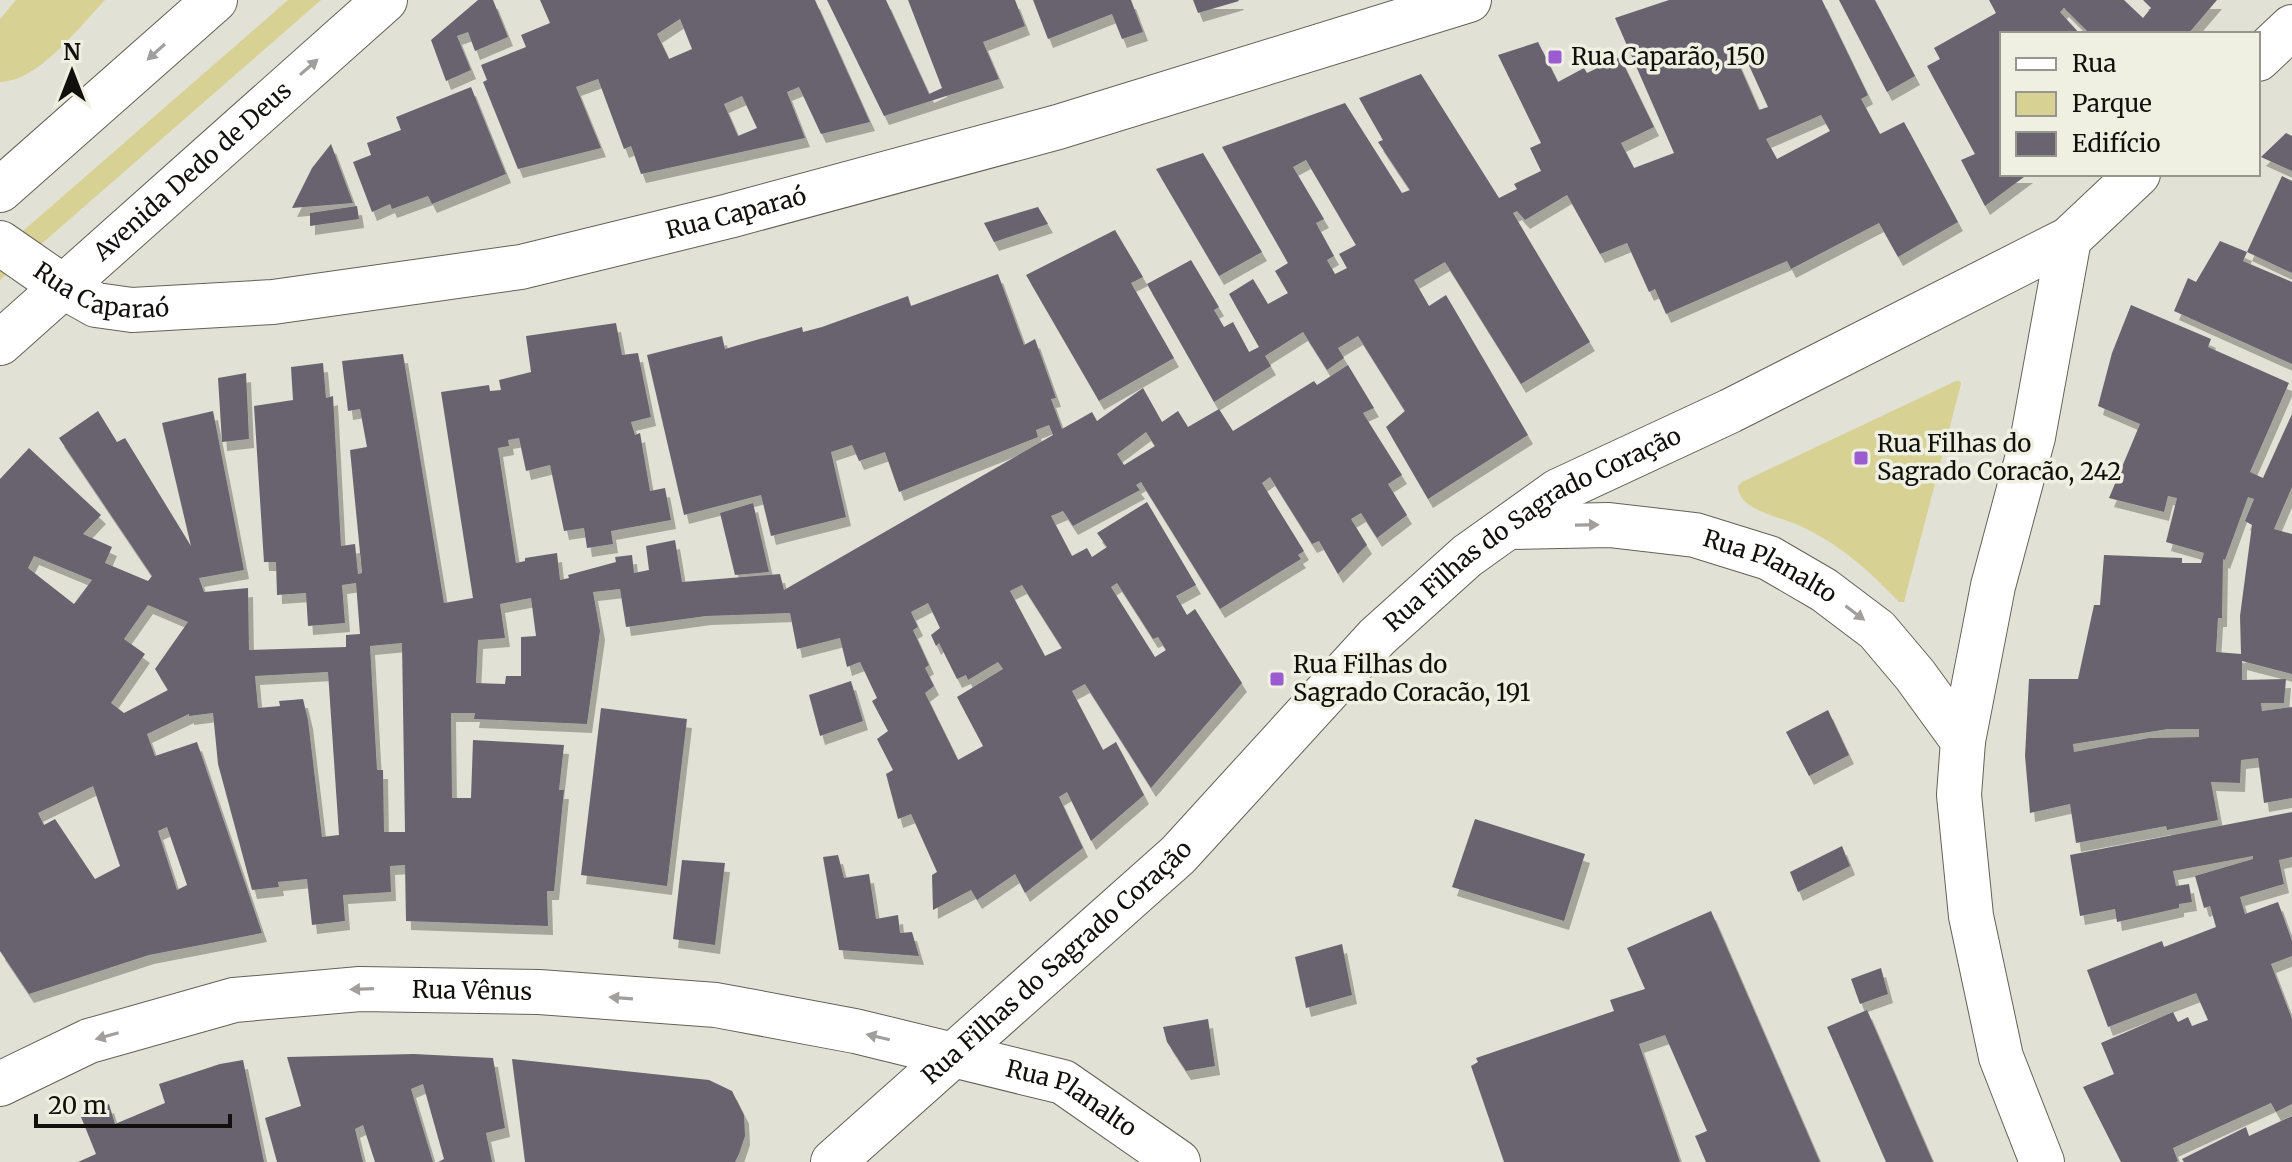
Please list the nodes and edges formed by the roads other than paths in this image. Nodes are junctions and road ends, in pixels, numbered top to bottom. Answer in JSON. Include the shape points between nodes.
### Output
{"nodes":[{"id":1,"x":215,"y":0,"type":"edge"},
{"id":2,"x":385,"y":0,"type":"edge"},
{"id":3,"x":1469,"y":0,"type":"edge"},
{"id":4,"x":2292,"y":27,"type":"edge"},
{"id":5,"x":2260,"y":57,"type":"edge"},
{"id":6,"x":2136,"y":176,"type":"edge"},
{"id":7,"x":0,"y":190,"type":"edge"},
{"id":8,"x":2069,"y":239,"type":"junction"},
{"id":9,"x":0,"y":243,"type":"edge"},
{"id":10,"x":62,"y":286,"type":"junction"},
{"id":11,"x":0,"y":343,"type":"edge"},
{"id":12,"x":1509,"y":527,"type":"junction"},
{"id":13,"x":1963,"y":741,"type":"junction"},
{"id":14,"x":954,"y":1054,"type":"junction"},
{"id":15,"x":0,"y":1084,"type":"edge"},
{"id":16,"x":833,"y":1162,"type":"edge"},
{"id":17,"x":1178,"y":1162,"type":"edge"},
{"id":18,"x":2042,"y":1162,"type":"edge"}],
"edges":[{"from":1,"to":7,"type":"street","one_way":true},
{"from":10,"to":2,"type":"street","name":"Avenida Dedo de Deus","one_way":true},
{"from":3,"to":10,"type":"street","name":"Rua Caparaó","via":[[1058,127],[521,267],[273,302],[179,309],[96,305]]},
{"from":4,"to":5,"type":"street"},
{"from":6,"to":8,"type":"street","name":"Rua Filhas do Sagrado Coração"},
{"from":8,"to":12,"type":"street","name":"Rua Filhas do Sagrado Coração","via":[[1730,411],[1558,491]]},
{"from":8,"to":13,"type":"street","via":[[2033,437],[1993,586]]},
{"from":9,"to":10,"type":"street","name":"Rua Caparaó"},
{"from":10,"to":11,"type":"street","name":"Avenida Dedo de Deus"},
{"from":12,"to":13,"type":"street","name":"Rua Planalto","one_way":true,"via":[[1609,525],[1695,535],[1769,558],[1877,630]]},
{"from":12,"to":14,"type":"street","name":"Rua Filhas do Sagrado Coração","via":[[1467,556],[1377,637],[1178,855]]},
{"from":13,"to":18,"type":"street","via":[[1959,795],[1971,916],[2001,1057]]},
{"from":14,"to":15,"type":"street","name":"Rua Vênus","one_way":true,"via":[[716,1005],[539,992],[360,989],[234,1000],[89,1041]]},
{"from":14,"to":16,"type":"street","name":"Rua Filhas do Sagrado Coração"},
{"from":14,"to":17,"type":"street","name":"Rua Planalto","via":[[1063,1082]]}]}
